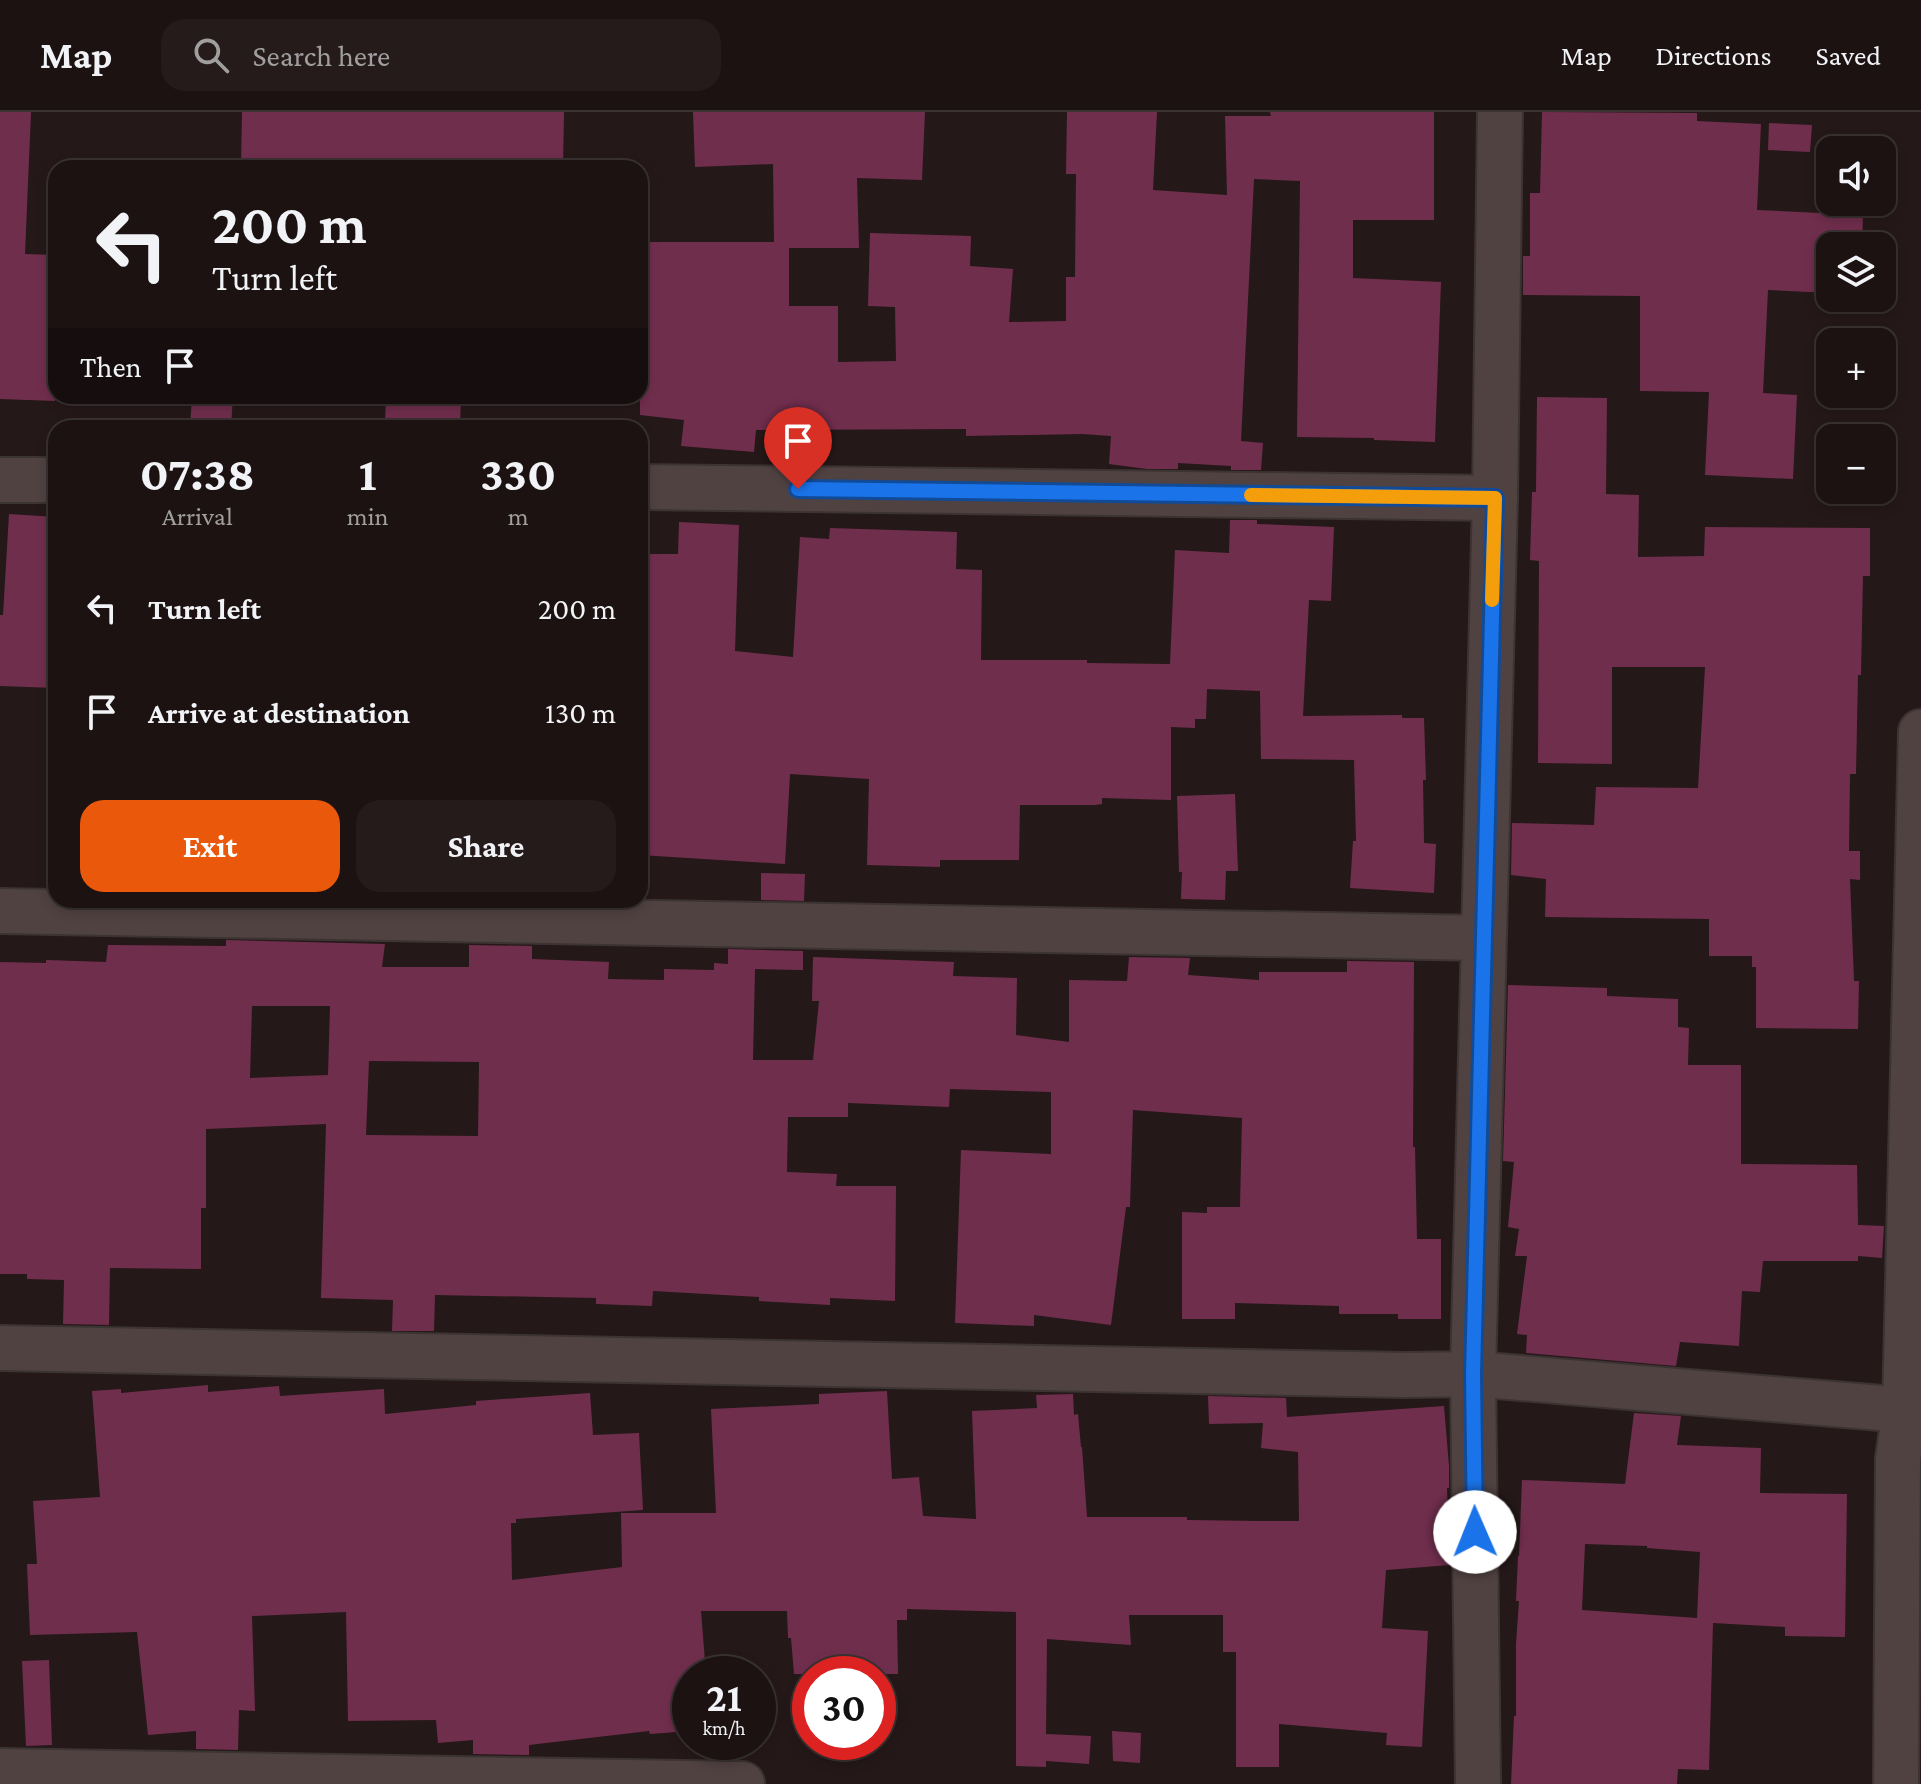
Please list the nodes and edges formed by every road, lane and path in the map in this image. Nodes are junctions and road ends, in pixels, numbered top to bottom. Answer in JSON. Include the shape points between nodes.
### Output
{"nodes":[{"id":1,"x":1500,"y":112,"type":"edge"},
{"id":2,"x":0,"y":480,"type":"edge"},
{"id":3,"x":48,"y":480,"type":"edge"},
{"id":4,"x":648,"y":487,"type":"edge"},
{"id":5,"x":1495,"y":498,"type":"junction"},
{"id":6,"x":1921,"y":732,"type":"edge"},
{"id":7,"x":0,"y":911,"type":"edge"},
{"id":8,"x":1484,"y":938,"type":"junction"},
{"id":9,"x":0,"y":1348,"type":"edge"},
{"id":10,"x":1473,"y":1374,"type":"junction"},
{"id":11,"x":1905,"y":1410,"type":"junction"},
{"id":12,"x":1910,"y":1467,"type":"edge"},
{"id":13,"x":0,"y":1771,"type":"edge"},
{"id":14,"x":742,"y":1784,"type":"edge"},
{"id":15,"x":1478,"y":1784,"type":"edge"},
{"id":16,"x":1896,"y":1784,"type":"edge"}],
"edges":[{"from":1,"to":5,"type":"street"},
{"from":2,"to":3,"type":"street"},
{"from":4,"to":5,"type":"street"},
{"from":5,"to":8,"type":"street"},
{"from":6,"to":11,"type":"street"},
{"from":7,"to":8,"type":"street"},
{"from":8,"to":10,"type":"street"},
{"from":9,"to":10,"type":"street"},
{"from":10,"to":11,"type":"street"},
{"from":10,"to":15,"type":"street"},
{"from":11,"to":12,"type":"street"},
{"from":12,"to":16,"type":"street"},
{"from":13,"to":14,"type":"street"}]}
